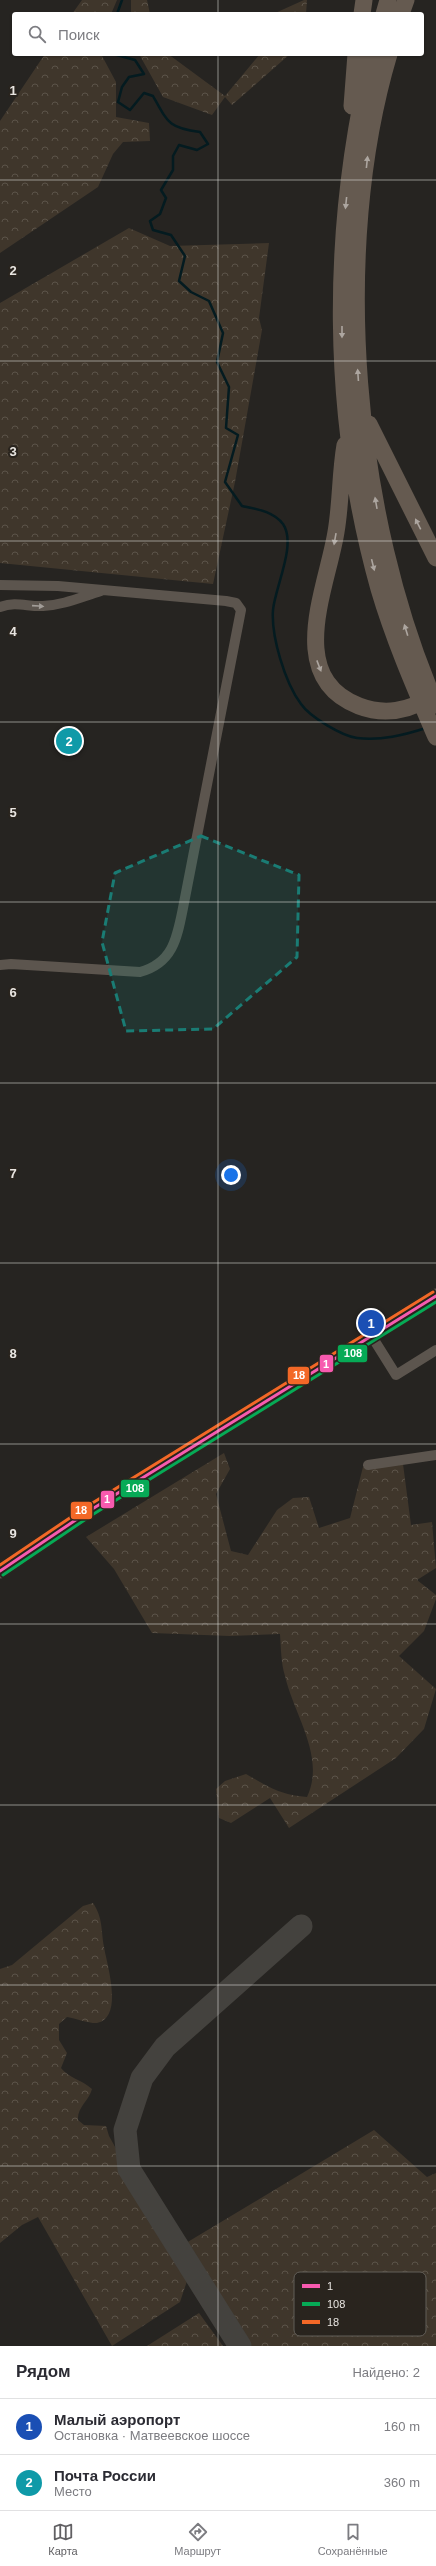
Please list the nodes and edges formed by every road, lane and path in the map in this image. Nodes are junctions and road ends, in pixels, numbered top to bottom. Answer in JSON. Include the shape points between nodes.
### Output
{"nodes":[{"id":1,"x":364,"y":0,"type":"edge"},
{"id":2,"x":388,"y":0,"type":"edge"},
{"id":3,"x":406,"y":0,"type":"edge"},
{"id":4,"x":362,"y":12,"type":"edge"},
{"id":5,"x":385,"y":12,"type":"edge"},
{"id":6,"x":402,"y":12,"type":"edge"},
{"id":7,"x":356,"y":56,"type":"edge"},
{"id":8,"x":372,"y":56,"type":"edge"},
{"id":9,"x":389,"y":56,"type":"edge"},
{"id":10,"x":349,"y":177,"type":"junction"},
{"id":11,"x":361,"y":409,"type":"junction"},
{"id":12,"x":347,"y":431,"type":"junction"},
{"id":13,"x":436,"y":558,"type":"edge"},
{"id":14,"x":0,"y":585,"type":"edge"},
{"id":15,"x":107,"y":590,"type":"junction"},
{"id":16,"x":0,"y":606,"type":"edge"},
{"id":17,"x":413,"y":668,"type":"junction"},
{"id":18,"x":436,"y":692,"type":"edge"},
{"id":19,"x":436,"y":705,"type":"edge"},
{"id":20,"x":436,"y":737,"type":"edge"},
{"id":21,"x":0,"y":965,"type":"edge"},
{"id":22,"x":436,"y":1296,"type":"edge"},
{"id":23,"x":371,"y":1335,"type":"junction"},
{"id":24,"x":436,"y":1350,"type":"edge"},
{"id":25,"x":436,"y":1455,"type":"edge"},
{"id":26,"x":368,"y":1465,"type":"dead end"},
{"id":27,"x":0,"y":1570,"type":"edge"}],
"edges":[{"from":1,"to":4,"type":"highway"},
{"from":2,"to":5,"type":"highway"},
{"from":3,"to":6,"type":"highway"},
{"from":7,"to":10,"type":"highway"},
{"from":8,"to":10,"type":"highway"},
{"from":11,"to":9,"type":"highway","one_way":true,"via":[[357,345],[360,229],[368,148]]},
{"from":10,"to":12,"type":"highway","one_way":true,"via":[[341,257],[342,358]]},
{"from":13,"to":11,"type":"highway","one_way":true},
{"from":17,"to":11,"type":"highway","one_way":true,"via":[[386,552]]},
{"from":12,"to":17,"type":"highway","one_way":true,"via":[[362,519],[380,590]]},
{"from":12,"to":18,"type":"highway","one_way":true,"via":[[341,468],[337,528],[316,624],[314,644],[317,659],[323,676],[336,692],[353,704],[371,710],[403,710]]},
{"from":14,"to":15,"type":"street"},
{"from":16,"to":15,"type":"street","one_way":true,"via":[[11,603],[42,607],[71,603]]},
{"from":15,"to":21,"type":"street","via":[[226,601],[236,603],[241,610],[177,937],[163,961],[154,969],[140,972]]},
{"from":17,"to":19,"type":"highway"},
{"from":17,"to":20,"type":"highway"},
{"from":22,"to":23,"type":"main road"},
{"from":23,"to":24,"type":"street","via":[[396,1375]]},
{"from":23,"to":27,"type":"main road","via":[[89,1511]]},
{"from":25,"to":26,"type":"street"}]}
